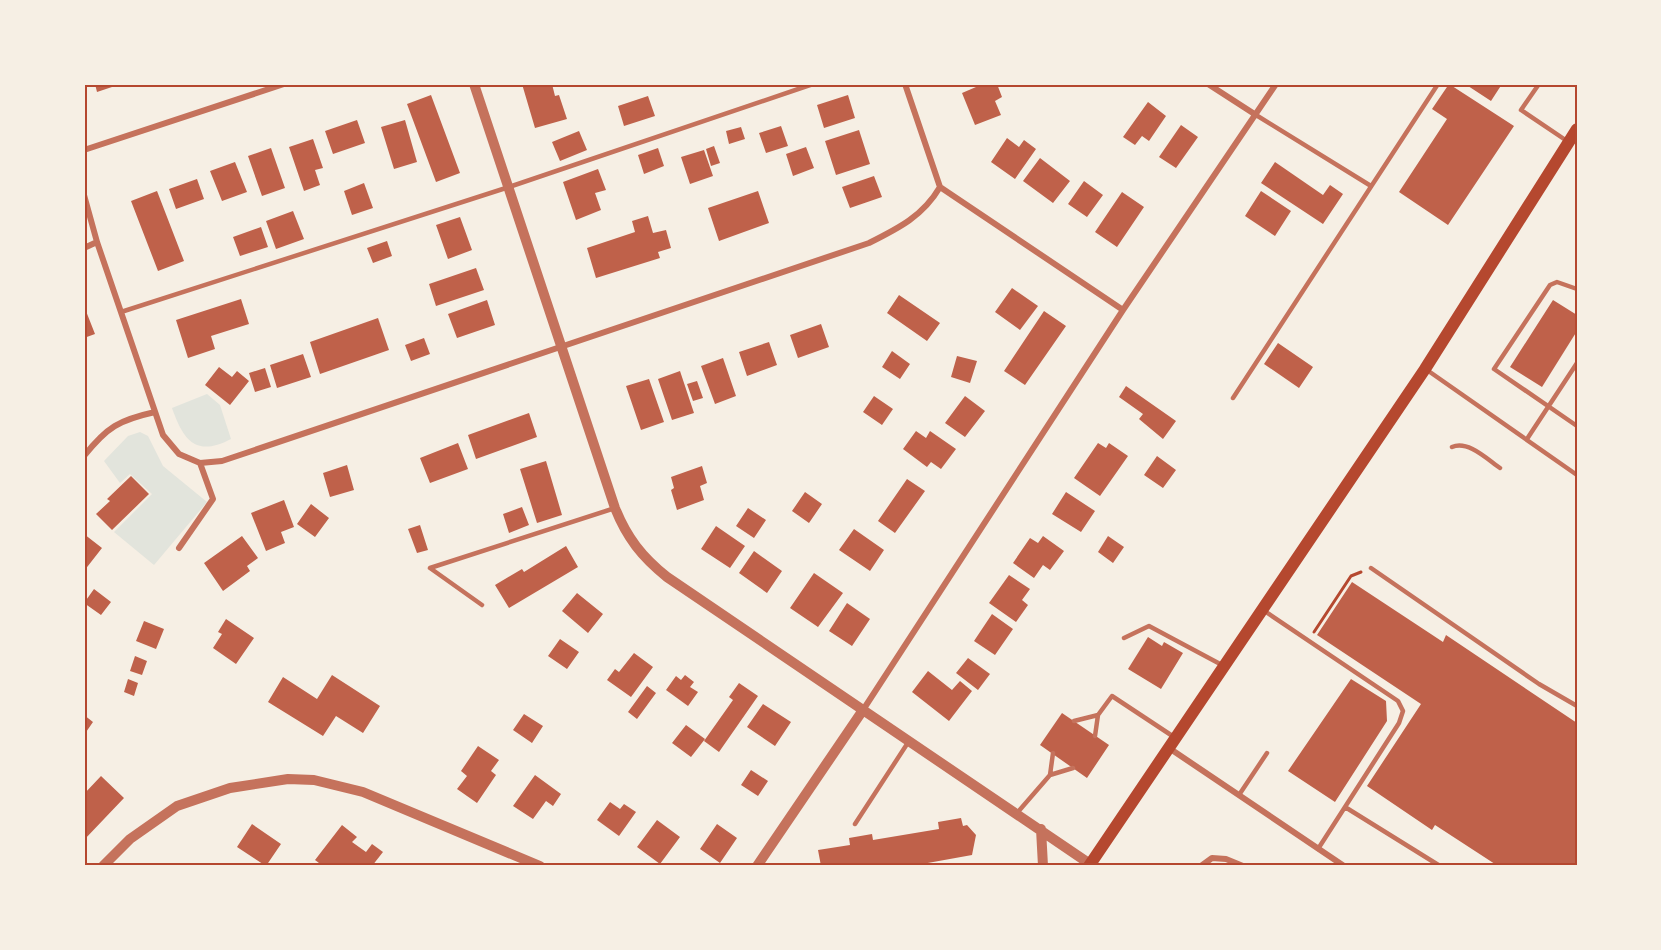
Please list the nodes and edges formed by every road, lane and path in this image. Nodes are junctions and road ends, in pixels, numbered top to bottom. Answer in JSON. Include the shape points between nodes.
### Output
{"nodes":[{"id":1,"x":284,"y":84,"type":"edge"},
{"id":2,"x":474,"y":84,"type":"edge"},
{"id":3,"x":813,"y":84,"type":"edge"},
{"id":4,"x":905,"y":84,"type":"edge"},
{"id":5,"x":1208,"y":84,"type":"edge"},
{"id":6,"x":1276,"y":84,"type":"edge"},
{"id":7,"x":1438,"y":84,"type":"edge"},
{"id":8,"x":1539,"y":84,"type":"edge"},
{"id":9,"x":1256,"y":115,"type":"junction"},
{"id":10,"x":1577,"y":129,"type":"edge"},
{"id":11,"x":1569,"y":142,"type":"junction"},
{"id":12,"x":84,"y":150,"type":"edge"},
{"id":13,"x":1371,"y":186,"type":"junction"},
{"id":14,"x":509,"y":187,"type":"junction"},
{"id":15,"x":940,"y":187,"type":"junction"},
{"id":16,"x":84,"y":195,"type":"edge"},
{"id":17,"x":97,"y":242,"type":"junction"},
{"id":18,"x":84,"y":248,"type":"edge"},
{"id":19,"x":1577,"y":289,"type":"edge"},
{"id":20,"x":1123,"y":310,"type":"junction"},
{"id":21,"x":121,"y":312,"type":"junction"},
{"id":22,"x":562,"y":346,"type":"junction"},
{"id":23,"x":1577,"y":363,"type":"edge"},
{"id":24,"x":1425,"y":369,"type":"junction"},
{"id":25,"x":1233,"y":398,"type":"dead end"},
{"id":26,"x":1548,"y":406,"type":"junction"},
{"id":27,"x":155,"y":412,"type":"junction"},
{"id":28,"x":1577,"y":426,"type":"edge"},
{"id":29,"x":1527,"y":439,"type":"junction"},
{"id":30,"x":1452,"y":447,"type":"dead end"},
{"id":31,"x":84,"y":456,"type":"edge"},
{"id":32,"x":200,"y":463,"type":"junction"},
{"id":33,"x":1500,"y":468,"type":"dead end"},
{"id":34,"x":1577,"y":475,"type":"edge"},
{"id":35,"x":615,"y":508,"type":"junction"},
{"id":36,"x":179,"y":548,"type":"dead end"},
{"id":37,"x":1371,"y":568,"type":"joint"},
{"id":38,"x":482,"y":605,"type":"dead end"},
{"id":39,"x":1263,"y":609,"type":"junction"},
{"id":40,"x":1124,"y":638,"type":"dead end"},
{"id":41,"x":1308,"y":640,"type":"junction"},
{"id":42,"x":1225,"y":666,"type":"junction"},
{"id":43,"x":1577,"y":706,"type":"edge"},
{"id":44,"x":863,"y":710,"type":"junction"},
{"id":45,"x":1098,"y":715,"type":"junction"},
{"id":46,"x":1074,"y":722,"type":"dead end"},
{"id":47,"x":1095,"y":736,"type":"dead end"},
{"id":48,"x":909,"y":741,"type":"junction"},
{"id":49,"x":1173,"y":743,"type":"junction"},
{"id":50,"x":1053,"y":753,"type":"dead end"},
{"id":51,"x":1267,"y":753,"type":"dead end"},
{"id":52,"x":1073,"y":768,"type":"dead end"},
{"id":53,"x":1050,"y":775,"type":"junction"},
{"id":54,"x":1239,"y":795,"type":"junction"},
{"id":55,"x":1345,"y":807,"type":"junction"},
{"id":56,"x":1017,"y":813,"type":"junction"},
{"id":57,"x":855,"y":824,"type":"dead end"},
{"id":58,"x":1041,"y":829,"type":"junction"},
{"id":59,"x":1318,"y":849,"type":"junction"},
{"id":60,"x":537,"y":865,"type":"edge"},
{"id":61,"x":1090,"y":865,"type":"edge"},
{"id":62,"x":103,"y":866,"type":"edge"},
{"id":63,"x":757,"y":866,"type":"edge"},
{"id":64,"x":1043,"y":866,"type":"edge"},
{"id":65,"x":1201,"y":866,"type":"edge"},
{"id":66,"x":1243,"y":866,"type":"edge"},
{"id":67,"x":1344,"y":866,"type":"edge"},
{"id":68,"x":1440,"y":866,"type":"edge"}],
"edges":[{"from":1,"to":12,"type":"street"},
{"from":2,"to":14,"type":"street"},
{"from":3,"to":14,"type":"lane"},
{"from":4,"to":15,"type":"street"},
{"from":5,"to":9,"type":"street"},
{"from":6,"to":9,"type":"street"},
{"from":7,"to":13,"type":"lane"},
{"from":8,"to":11,"type":"lane","via":[[1521,110]]},
{"from":9,"to":13,"type":"lane"},
{"from":9,"to":20,"type":"street"},
{"from":10,"to":11,"type":"main road"},
{"from":11,"to":24,"type":"main road"},
{"from":13,"to":25,"type":"lane"},
{"from":14,"to":21,"type":"lane"},
{"from":14,"to":22,"type":"street"},
{"from":15,"to":20,"type":"street"},
{"from":15,"to":22,"type":"street","via":[[929,206],[913,219],[869,243]]},
{"from":16,"to":17,"type":"street"},
{"from":17,"to":18,"type":"street"},
{"from":17,"to":21,"type":"street"},
{"from":19,"to":26,"type":"lane","via":[[1557,282],[1550,285],[1494,369]]},
{"from":20,"to":44,"type":"street"},
{"from":21,"to":27,"type":"street"},
{"from":22,"to":32,"type":"street","via":[[222,462]]},
{"from":22,"to":35,"type":"street"},
{"from":23,"to":26,"type":"lane"},
{"from":24,"to":29,"type":"lane"},
{"from":24,"to":39,"type":"main road"},
{"from":26,"to":28,"type":"lane"},
{"from":26,"to":29,"type":"lane"},
{"from":27,"to":31,"type":"street","via":[[120,421],[96,440]]},
{"from":27,"to":32,"type":"street","via":[[171,445],[179,454]]},
{"from":29,"to":34,"type":"lane"},
{"from":30,"to":33,"type":"lane","via":[[1468,447]]},
{"from":32,"to":36,"type":"street","via":[[213,499]]},
{"from":35,"to":38,"type":"lane","via":[[430,568]]},
{"from":35,"to":44,"type":"street","via":[[628,538],[651,564]]},
{"from":37,"to":41,"type":"path","via":[[1351,576]]},
{"from":37,"to":43,"type":"lane"},
{"from":39,"to":41,"type":"lane"},
{"from":39,"to":42,"type":"main road"},
{"from":40,"to":42,"type":"lane","via":[[1149,626]]},
{"from":41,"to":55,"type":"lane","via":[[1398,701],[1403,711]]},
{"from":42,"to":49,"type":"main road"},
{"from":44,"to":48,"type":"street"},
{"from":44,"to":63,"type":"street"},
{"from":45,"to":46,"type":"lane"},
{"from":45,"to":47,"type":"lane"},
{"from":45,"to":49,"type":"lane","via":[[1112,696]]},
{"from":48,"to":56,"type":"street"},
{"from":48,"to":57,"type":"lane"},
{"from":49,"to":54,"type":"street"},
{"from":49,"to":61,"type":"main road"},
{"from":50,"to":53,"type":"lane"},
{"from":51,"to":54,"type":"lane"},
{"from":52,"to":53,"type":"lane"},
{"from":53,"to":56,"type":"lane"},
{"from":54,"to":59,"type":"street"},
{"from":55,"to":59,"type":"lane"},
{"from":55,"to":68,"type":"lane"},
{"from":56,"to":58,"type":"street"},
{"from":58,"to":61,"type":"street"},
{"from":58,"to":64,"type":"street"},
{"from":59,"to":67,"type":"street"},
{"from":60,"to":62,"type":"street","via":[[363,792],[314,780],[288,779],[230,788],[177,806],[130,839]]},
{"from":65,"to":66,"type":"street","via":[[1212,858]]}]}
